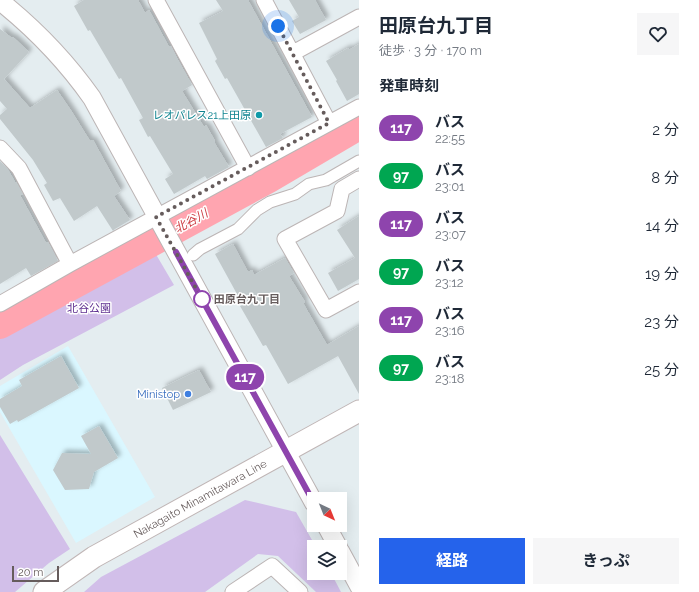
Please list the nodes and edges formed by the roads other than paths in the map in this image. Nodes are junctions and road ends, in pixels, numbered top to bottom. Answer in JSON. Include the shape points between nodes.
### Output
{"nodes":[{"id":1,"x":156,"y":0,"type":"edge"},
{"id":2,"x":264,"y":0,"type":"edge"},
{"id":3,"x":0,"y":1,"type":"edge"},
{"id":4,"x":359,"y":17,"type":"edge"},
{"id":5,"x":293,"y":53,"type":"junction"},
{"id":6,"x":359,"y":107,"type":"edge"},
{"id":7,"x":329,"y":123,"type":"junction"},
{"id":8,"x":0,"y":148,"type":"edge"},
{"id":9,"x":359,"y":161,"type":"edge"},
{"id":10,"x":248,"y":168,"type":"junction"},
{"id":11,"x":359,"y":179,"type":"edge"},
{"id":12,"x":158,"y":221,"type":"junction"},
{"id":13,"x":184,"y":254,"type":"junction"},
{"id":14,"x":70,"y":264,"type":"junction"},
{"id":15,"x":359,"y":292,"type":"edge"},
{"id":16,"x":0,"y":304,"type":"edge"},
{"id":17,"x":359,"y":411,"type":"edge"},
{"id":18,"x":286,"y":452,"type":"junction"},
{"id":19,"x":308,"y":492,"type":"edge"},
{"id":20,"x":347,"y":564,"type":"edge"},
{"id":21,"x":359,"y":586,"type":"edge"},
{"id":22,"x":44,"y":592,"type":"edge"},
{"id":23,"x":233,"y":592,"type":"edge"},
{"id":24,"x":300,"y":592,"type":"edge"}],
"edges":[{"from":1,"to":10,"type":"street"},
{"from":2,"to":5,"type":"street"},
{"from":3,"to":12,"type":"street","via":[[45,41],[75,74],[92,98]]},
{"from":4,"to":5,"type":"street"},
{"from":5,"to":7,"type":"street"},
{"from":6,"to":7,"type":"street"},
{"from":7,"to":10,"type":"street"},
{"from":8,"to":14,"type":"street","via":[[19,168]]},
{"from":9,"to":13,"type":"street","via":[[326,180],[309,184],[296,194],[270,202],[238,229],[200,249]]},
{"from":10,"to":12,"type":"street"},
{"from":11,"to":15,"type":"street","via":[[342,189],[337,211],[285,239],[326,310]]},
{"from":12,"to":13,"type":"street"},
{"from":12,"to":14,"type":"street"},
{"from":13,"to":18,"type":"street"},
{"from":14,"to":16,"type":"street"},
{"from":17,"to":18,"type":"main road","name":"Nakagaito Minamitawara Line"},
{"from":18,"to":19,"type":"street"},
{"from":18,"to":22,"type":"main road","name":"Nakagaito Minamitawara Line","via":[[94,557]]},
{"from":20,"to":21,"type":"street"},
{"from":23,"to":24,"type":"street","via":[[272,566]]}]}
